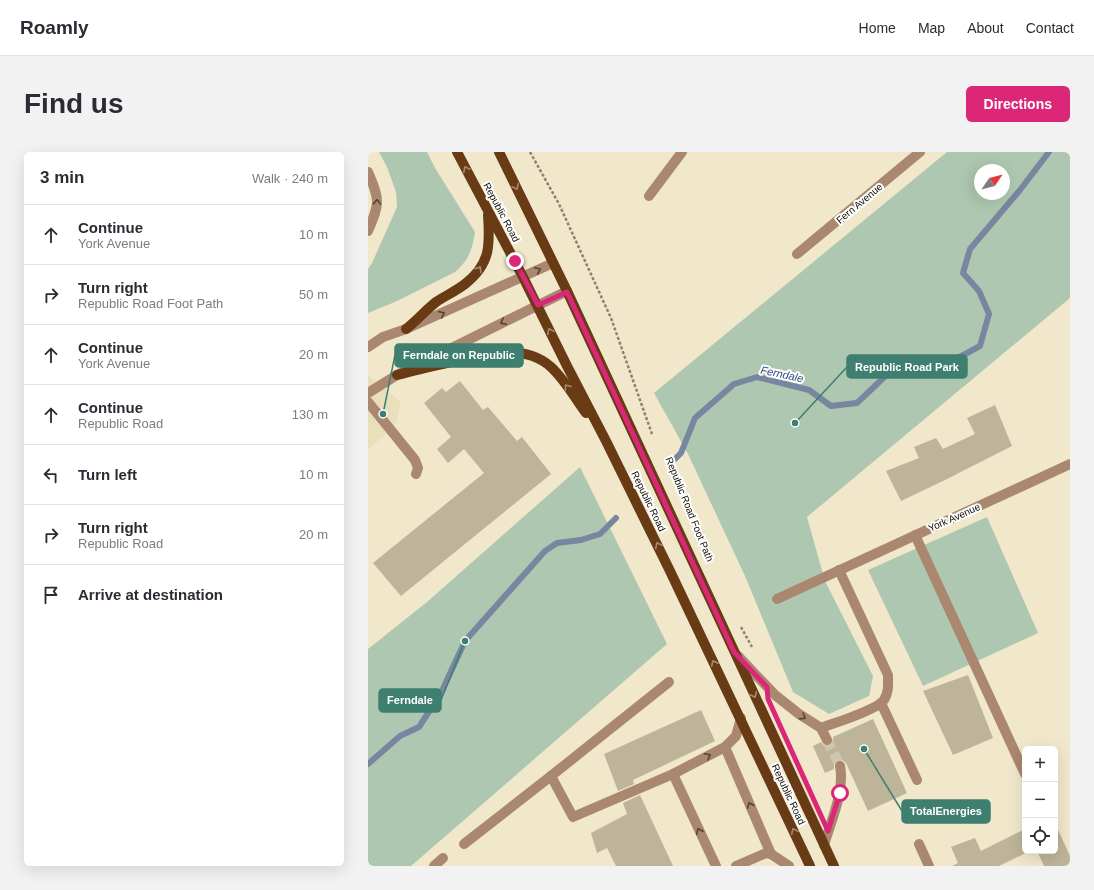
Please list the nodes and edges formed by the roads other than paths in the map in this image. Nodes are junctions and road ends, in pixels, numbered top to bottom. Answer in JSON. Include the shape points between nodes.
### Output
{"nodes":[{"id":1,"x":457,"y":152,"type":"edge"},
{"id":2,"x":499,"y":152,"type":"edge"},
{"id":3,"x":682,"y":152,"type":"edge"},
{"id":4,"x":920,"y":152,"type":"edge"},
{"id":5,"x":368,"y":172,"type":"edge"},
{"id":6,"x":649,"y":196,"type":"dead end"},
{"id":7,"x":488,"y":211,"type":"junction"},
{"id":8,"x":368,"y":231,"type":"edge"},
{"id":9,"x":797,"y":254,"type":"dead end"},
{"id":10,"x":553,"y":263,"type":"junction"},
{"id":11,"x":523,"y":277,"type":"junction"},
{"id":12,"x":567,"y":292,"type":"junction"},
{"id":13,"x":538,"y":305,"type":"junction"},
{"id":14,"x":406,"y":329,"type":"junction"},
{"id":15,"x":368,"y":347,"type":"edge"},
{"id":16,"x":397,"y":374,"type":"junction"},
{"id":17,"x":368,"y":393,"type":"edge"},
{"id":18,"x":368,"y":402,"type":"edge"},
{"id":19,"x":606,"y":441,"type":"junction"},
{"id":20,"x":1070,"y":464,"type":"edge"},
{"id":21,"x":416,"y":474,"type":"dead end"},
{"id":22,"x":914,"y":535,"type":"junction"},
{"id":23,"x":839,"y":570,"type":"junction"},
{"id":24,"x":777,"y":599,"type":"dead end"},
{"id":25,"x":734,"y":652,"type":"junction"},
{"id":26,"x":669,"y":682,"type":"dead end"},
{"id":27,"x":881,"y":703,"type":"junction"},
{"id":28,"x":740,"y":718,"type":"junction"},
{"id":29,"x":821,"y":728,"type":"junction"},
{"id":30,"x":827,"y":740,"type":"tunnel mouth"},
{"id":31,"x":725,"y":747,"type":"junction"},
{"id":32,"x":840,"y":766,"type":"tunnel mouth"},
{"id":33,"x":1022,"y":768,"type":"edge"},
{"id":34,"x":673,"y":774,"type":"junction"},
{"id":35,"x":551,"y":776,"type":"junction"},
{"id":36,"x":917,"y":780,"type":"dead end"},
{"id":37,"x":464,"y":844,"type":"dead end"},
{"id":38,"x":919,"y":844,"type":"dead end"},
{"id":39,"x":824,"y":845,"type":"junction"},
{"id":40,"x":771,"y":854,"type":"junction"},
{"id":41,"x":443,"y":858,"type":"dead end"},
{"id":42,"x":434,"y":866,"type":"edge"},
{"id":43,"x":716,"y":866,"type":"edge"},
{"id":44,"x":736,"y":866,"type":"edge"},
{"id":45,"x":788,"y":866,"type":"edge"},
{"id":46,"x":810,"y":866,"type":"edge"},
{"id":47,"x":834,"y":866,"type":"edge"},
{"id":48,"x":929,"y":866,"type":"edge"}],
"edges":[{"from":7,"to":1,"type":"main road","name":"Republic Road","one_way":true},
{"from":2,"to":10,"type":"main road","name":"Republic Road","one_way":true},
{"from":3,"to":6,"type":"street"},
{"from":4,"to":9,"type":"street","name":"Fern Avenue"},
{"from":8,"to":5,"type":"street","one_way":true,"via":[[377,212],[377,194]]},
{"from":7,"to":11,"type":"main road","name":"Republic Road"},
{"from":14,"to":7,"type":"main road","one_way":true,"via":[[475,275],[485,261],[490,238]]},
{"from":11,"to":10,"type":"street","one_way":true},
{"from":10,"to":12,"type":"main road","name":"Republic Road"},
{"from":11,"to":13,"type":"main road","name":"Republic Road"},
{"from":14,"to":11,"type":"street","one_way":true},
{"from":12,"to":13,"type":"street"},
{"from":12,"to":25,"type":"main road","name":"Republic Road"},
{"from":13,"to":16,"type":"street","one_way":true},
{"from":19,"to":13,"type":"main road","name":"Republic Road","one_way":true},
{"from":14,"to":15,"type":"street","via":[[383,337]]},
{"from":16,"to":17,"type":"street"},
{"from":19,"to":16,"type":"main road","one_way":true,"via":[[559,377],[536,357],[512,352],[494,353]]},
{"from":18,"to":21,"type":"street","via":[[415,460],[418,468]]},
{"from":28,"to":19,"type":"main road","name":"Republic Road","one_way":true},
{"from":20,"to":22,"type":"street","name":"York Avenue"},
{"from":22,"to":23,"type":"street","name":"York Avenue"},
{"from":22,"to":33,"type":"street"},
{"from":23,"to":24,"type":"street","name":"York Avenue"},
{"from":23,"to":27,"type":"street","via":[[888,675],[889,689]]},
{"from":25,"to":29,"type":"street","one_way":true,"via":[[775,695]]},
{"from":25,"to":39,"type":"main road","name":"Republic Road","one_way":true},
{"from":26,"to":35,"type":"street"},
{"from":27,"to":29,"type":"street"},
{"from":27,"to":36,"type":"street"},
{"from":28,"to":31,"type":"street","via":[[736,736]]},
{"from":46,"to":28,"type":"main road","name":"Republic Road","one_way":true},
{"from":29,"to":30,"type":"street"},
{"from":34,"to":31,"type":"street","one_way":true},
{"from":40,"to":31,"type":"street","one_way":true},
{"from":32,"to":39,"type":"street","via":[[840,793]]},
{"from":34,"to":35,"type":"street","via":[[573,817]]},
{"from":43,"to":34,"type":"street","one_way":true},
{"from":35,"to":37,"type":"street"},
{"from":38,"to":48,"type":"street"},
{"from":39,"to":47,"type":"main road","name":"Republic Road"},
{"from":40,"to":44,"type":"street","via":[[760,855]]},
{"from":40,"to":45,"type":"street"},
{"from":41,"to":42,"type":"street"}]}
